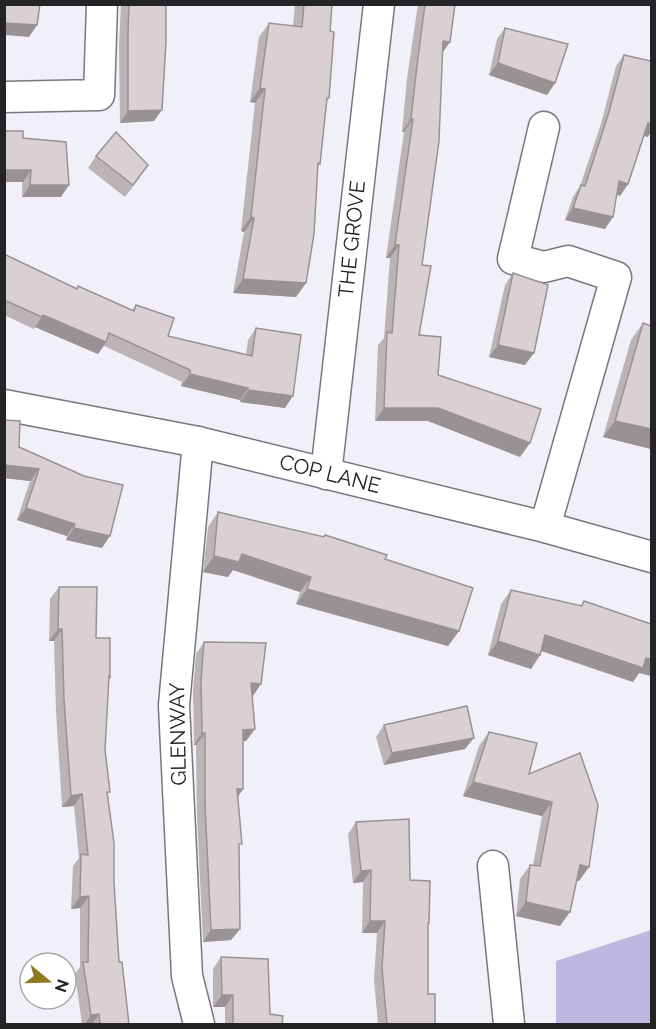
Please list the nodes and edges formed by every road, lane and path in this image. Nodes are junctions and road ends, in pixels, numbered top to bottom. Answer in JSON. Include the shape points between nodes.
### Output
{"nodes":[{"id":1,"x":102,"y":4,"type":"edge"},
{"id":2,"x":378,"y":4,"type":"edge"},
{"id":3,"x":4,"y":97,"type":"edge"},
{"id":4,"x":544,"y":128,"type":"dead end"},
{"id":5,"x":4,"y":405,"type":"edge"},
{"id":6,"x":198,"y":442,"type":"junction"},
{"id":7,"x":326,"y":474,"type":"junction"},
{"id":8,"x":545,"y":527,"type":"junction"},
{"id":9,"x":651,"y":557,"type":"edge"},
{"id":10,"x":493,"y":866,"type":"dead end"},
{"id":11,"x":199,"y":1024,"type":"edge"},
{"id":12,"x":509,"y":1024,"type":"edge"}],
"edges":[{"from":1,"to":3,"type":"street","via":[[99,95]]},
{"from":2,"to":7,"type":"street","name":"THE GROVE"},
{"from":4,"to":8,"type":"street","via":[[513,259],[544,267],[568,261],[616,277]]},
{"from":5,"to":6,"type":"street","name":"COP LANE"},
{"from":6,"to":7,"type":"street","name":"COP LANE"},
{"from":6,"to":11,"type":"street","name":"GLENWAY","via":[[174,705],[187,976]]},
{"from":7,"to":8,"type":"street","name":"COP LANE"},
{"from":8,"to":9,"type":"street","name":"COP LANE"},
{"from":10,"to":12,"type":"street"}]}
